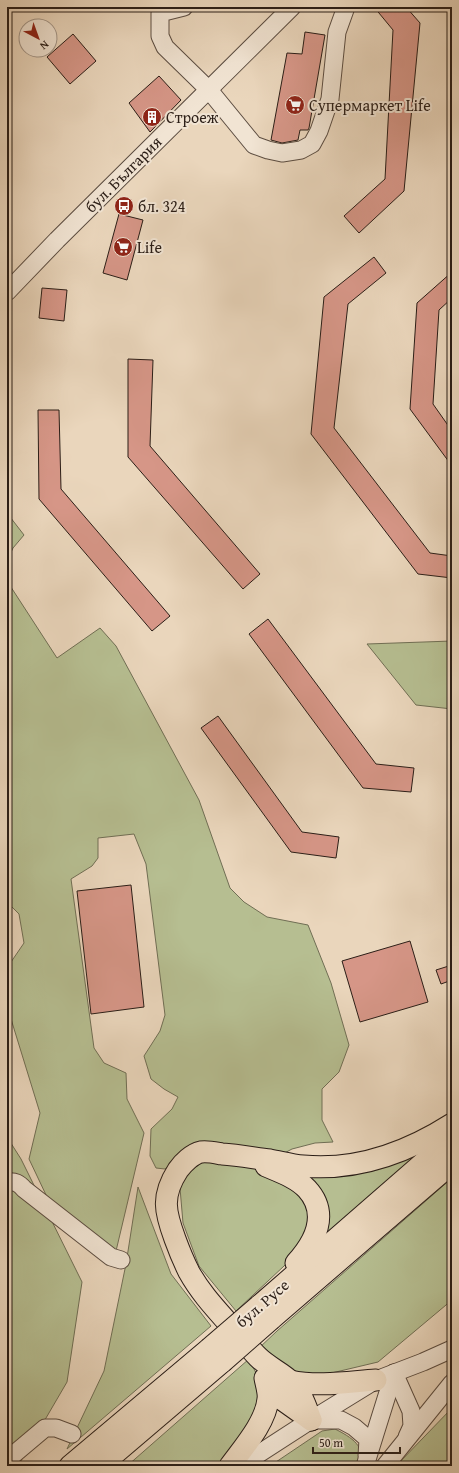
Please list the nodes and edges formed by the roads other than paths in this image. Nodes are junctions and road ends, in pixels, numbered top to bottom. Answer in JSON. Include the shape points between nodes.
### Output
{"nodes":[{"id":1,"x":184,"y":7,"type":"edge"},
{"id":2,"x":292,"y":7,"type":"edge"},
{"id":3,"x":346,"y":7,"type":"edge"},
{"id":4,"x":208,"y":90,"type":"junction"},
{"id":5,"x":7,"y":292,"type":"edge"},
{"id":6,"x":452,"y":1124,"type":"edge"},
{"id":7,"x":452,"y":1138,"type":"edge"},
{"id":8,"x":246,"y":1156,"type":"junction"},
{"id":9,"x":452,"y":1163,"type":"edge"},
{"id":10,"x":7,"y":1182,"type":"edge"},
{"id":11,"x":121,"y":1260,"type":"dead end"},
{"id":12,"x":265,"y":1313,"type":"junction"},
{"id":13,"x":452,"y":1349,"type":"edge"},
{"id":14,"x":215,"y":1356,"type":"junction"},
{"id":15,"x":259,"y":1357,"type":"junction"},
{"id":16,"x":385,"y":1377,"type":"junction"},
{"id":17,"x":265,"y":1378,"type":"junction"},
{"id":18,"x":290,"y":1381,"type":"junction"},
{"id":19,"x":452,"y":1383,"type":"edge"},
{"id":20,"x":311,"y":1420,"type":"junction"},
{"id":21,"x":72,"y":1434,"type":"dead end"},
{"id":22,"x":403,"y":1444,"type":"junction"},
{"id":23,"x":7,"y":1460,"type":"edge"},
{"id":24,"x":366,"y":1463,"type":"edge"},
{"id":25,"x":70,"y":1466,"type":"edge"},
{"id":26,"x":100,"y":1466,"type":"edge"},
{"id":27,"x":118,"y":1466,"type":"edge"},
{"id":28,"x":230,"y":1466,"type":"edge"},
{"id":29,"x":240,"y":1466,"type":"edge"},
{"id":30,"x":385,"y":1466,"type":"edge"}],
"edges":[{"from":1,"to":4,"type":"street","via":[[160,13],[160,36],[165,47]]},
{"from":2,"to":4,"type":"street","name":"бул. България"},
{"from":3,"to":4,"type":"street","via":[[337,32],[330,99],[312,144],[301,150],[282,153],[254,144]]},
{"from":4,"to":5,"type":"street","name":"бул. България"},
{"from":6,"to":8,"type":"main road","via":[[406,1148],[356,1164],[303,1166]]},
{"from":7,"to":12,"type":"main road","name":"бул. Русе"},
{"from":8,"to":12,"type":"main road","via":[[286,1175],[306,1188],[315,1201],[318,1216],[319,1226],[312,1240]]},
{"from":8,"to":15,"type":"main road","via":[[201,1152],[188,1159],[172,1183],[166,1202],[166,1212],[183,1260],[197,1286]]},
{"from":9,"to":12,"type":"main road","name":"бул. Русе"},
{"from":10,"to":11,"type":"street","via":[[19,1183],[111,1257]]},
{"from":12,"to":14,"type":"main road","name":"бул. Русе","bridge":true},
{"from":13,"to":16,"type":"street"},
{"from":14,"to":25,"type":"main road","name":"бул. Русе"},
{"from":14,"to":26,"type":"main road","name":"бул. Русе"},
{"from":14,"to":27,"type":"main road"},
{"from":15,"to":17,"type":"main road"},
{"from":15,"to":18,"type":"main road"},
{"from":16,"to":18,"type":"main road","via":[[323,1384]]},
{"from":16,"to":20,"type":"street"},
{"from":16,"to":22,"type":"street","via":[[411,1411],[412,1426]]},
{"from":16,"to":24,"type":"street"},
{"from":17,"to":20,"type":"main road","via":[[280,1398]]},
{"from":17,"to":28,"type":"main road","via":[[269,1398],[266,1408],[254,1432]]},
{"from":18,"to":20,"type":"main road"},
{"from":19,"to":22,"type":"street"},
{"from":20,"to":24,"type":"street","via":[[341,1420],[354,1427],[368,1438]]},
{"from":20,"to":29,"type":"street"},
{"from":21,"to":23,"type":"street","via":[[56,1428],[45,1428]]},
{"from":22,"to":30,"type":"street"}]}
